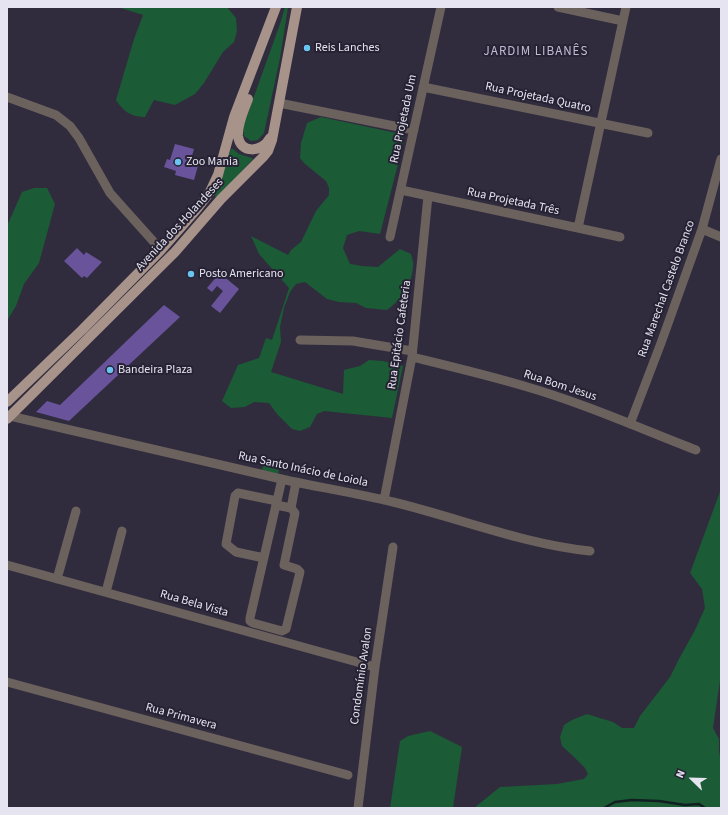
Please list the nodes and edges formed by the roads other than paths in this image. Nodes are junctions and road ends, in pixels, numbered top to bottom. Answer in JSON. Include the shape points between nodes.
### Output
{"nodes":[{"id":1,"x":276,"y":7,"type":"edge"},
{"id":2,"x":297,"y":7,"type":"edge"},
{"id":3,"x":441,"y":7,"type":"edge"},
{"id":4,"x":558,"y":7,"type":"edge"},
{"id":5,"x":626,"y":7,"type":"edge"},
{"id":6,"x":623,"y":21,"type":"junction"},
{"id":7,"x":423,"y":87,"type":"junction"},
{"id":8,"x":7,"y":97,"type":"edge"},
{"id":9,"x":279,"y":103,"type":"junction"},
{"id":10,"x":275,"y":123,"type":"junction"},
{"id":11,"x":601,"y":124,"type":"junction"},
{"id":12,"x":414,"y":130,"type":"junction"},
{"id":13,"x":648,"y":134,"type":"dead end"},
{"id":14,"x":721,"y":159,"type":"edge"},
{"id":15,"x":401,"y":190,"type":"junction"},
{"id":16,"x":428,"y":196,"type":"junction"},
{"id":17,"x":578,"y":228,"type":"junction"},
{"id":18,"x":702,"y":229,"type":"junction"},
{"id":19,"x":721,"y":236,"type":"edge"},
{"id":20,"x":390,"y":237,"type":"dead end"},
{"id":21,"x":620,"y":237,"type":"dead end"},
{"id":22,"x":161,"y":250,"type":"junction"},
{"id":23,"x":300,"y":340,"type":"dead end"},
{"id":24,"x":412,"y":354,"type":"junction"},
{"id":25,"x":7,"y":402,"type":"edge"},
{"id":26,"x":8,"y":417,"type":"edge"},
{"id":27,"x":630,"y":424,"type":"junction"},
{"id":28,"x":696,"y":450,"type":"dead end"},
{"id":29,"x":282,"y":479,"type":"junction"},
{"id":30,"x":296,"y":482,"type":"junction"},
{"id":31,"x":384,"y":500,"type":"junction"},
{"id":32,"x":277,"y":503,"type":"junction"},
{"id":33,"x":291,"y":508,"type":"junction"},
{"id":34,"x":76,"y":511,"type":"dead end"},
{"id":35,"x":122,"y":531,"type":"dead end"},
{"id":36,"x":393,"y":547,"type":"dead end"},
{"id":37,"x":590,"y":551,"type":"dead end"},
{"id":38,"x":264,"y":558,"type":"junction"},
{"id":39,"x":7,"y":565,"type":"edge"},
{"id":40,"x":57,"y":579,"type":"junction"},
{"id":41,"x":106,"y":592,"type":"junction"},
{"id":42,"x":375,"y":667,"type":"junction"},
{"id":43,"x":7,"y":682,"type":"edge"},
{"id":44,"x":348,"y":776,"type":"dead end"},
{"id":45,"x":358,"y":808,"type":"edge"}],
"edges":[{"from":1,"to":10,"type":"main road","via":[[239,126],[240,142],[250,149],[260,148],[266,143]]},
{"from":1,"to":22,"type":"main road","name":"Avenida dos Holandeses","via":[[234,117],[214,184],[196,210]]},
{"from":2,"to":9,"type":"main road","name":"Avenida dos Holandeses"},
{"from":3,"to":7,"type":"street","name":"Rua Projetada Um"},
{"from":4,"to":6,"type":"street"},
{"from":5,"to":6,"type":"street"},
{"from":6,"to":11,"type":"street"},
{"from":7,"to":11,"type":"street","name":"Rua Projetada Quatro"},
{"from":7,"to":12,"type":"street","name":"Rua Projetada Um"},
{"from":8,"to":22,"type":"street","via":[[56,115],[70,126],[110,193]]},
{"from":9,"to":10,"type":"main road","name":"Avenida dos Holandeses"},
{"from":9,"to":12,"type":"street"},
{"from":10,"to":26,"type":"main road","name":"Avenida dos Holandeses","via":[[271,143],[264,156],[224,196],[175,252]]},
{"from":11,"to":13,"type":"street","name":"Rua Projetada Quatro"},
{"from":11,"to":17,"type":"street"},
{"from":12,"to":15,"type":"street","name":"Rua Projetada Um"},
{"from":14,"to":18,"type":"street","name":"Rua Marechal Castelo Branco"},
{"from":15,"to":16,"type":"street","name":"Rua Projetada Três"},
{"from":15,"to":20,"type":"street","name":"Rua Projetada Um"},
{"from":16,"to":17,"type":"street","name":"Rua Projetada Três"},
{"from":16,"to":24,"type":"street","name":"Rua Epitácio Cafeteria"},
{"from":17,"to":21,"type":"street","name":"Rua Projetada Três"},
{"from":18,"to":19,"type":"street"},
{"from":18,"to":27,"type":"street","name":"Rua Marechal Castelo Branco"},
{"from":22,"to":25,"type":"main road","name":"Avenida dos Holandeses"},
{"from":23,"to":24,"type":"street","name":"Rua Bom Jesus","via":[[353,342]]},
{"from":24,"to":27,"type":"street","name":"Rua Bom Jesus","via":[[524,386]]},
{"from":24,"to":31,"type":"street","name":"Rua Epitácio Cafeteria"},
{"from":26,"to":29,"type":"street","name":"Rua Santo Inácio de Loiola"},
{"from":27,"to":28,"type":"street","name":"Rua Bom Jesus"},
{"from":29,"to":30,"type":"street","name":"Rua Santo Inácio de Loiola"},
{"from":29,"to":32,"type":"street"},
{"from":30,"to":31,"type":"street","name":"Rua Santo Inácio de Loiola"},
{"from":30,"to":33,"type":"street"},
{"from":31,"to":37,"type":"street","name":"Rua Santo Inácio de Loiola","via":[[525,539]]},
{"from":32,"to":33,"type":"street"},
{"from":32,"to":38,"type":"street"},
{"from":32,"to":38,"type":"street","via":[[238,493],[236,496],[226,544],[236,552]]},
{"from":33,"to":38,"type":"street","via":[[295,513],[284,565],[300,572],[286,629],[250,621]]},
{"from":34,"to":40,"type":"street"},
{"from":35,"to":41,"type":"street"},
{"from":36,"to":42,"type":"street","name":"Condomínio Avalon"},
{"from":39,"to":40,"type":"street","name":"Rua Bela Vista"},
{"from":40,"to":41,"type":"street","name":"Rua Bela Vista"},
{"from":41,"to":42,"type":"street","name":"Rua Bela Vista"},
{"from":42,"to":45,"type":"street","name":"Condomínio Avalon"},
{"from":43,"to":44,"type":"street","name":"Rua Primavera","via":[[252,752]]}]}
